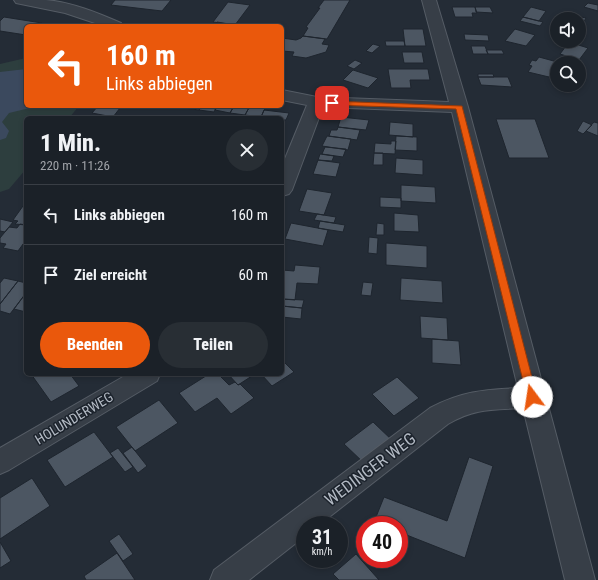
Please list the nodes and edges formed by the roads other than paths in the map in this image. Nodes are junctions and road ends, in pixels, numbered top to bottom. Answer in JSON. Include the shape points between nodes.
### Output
{"nodes":[{"id":1,"x":21,"y":0,"type":"edge"},
{"id":2,"x":429,"y":0,"type":"edge"},
{"id":3,"x":111,"y":24,"type":"edge"},
{"id":4,"x":284,"y":95,"type":"edge"},
{"id":5,"x":317,"y":102,"type":"junction"},
{"id":6,"x":459,"y":107,"type":"junction"},
{"id":7,"x":284,"y":185,"type":"edge"},
{"id":8,"x":145,"y":376,"type":"edge"},
{"id":9,"x":532,"y":397,"type":"junction"},
{"id":10,"x":0,"y":462,"type":"edge"},
{"id":11,"x":225,"y":580,"type":"edge"},
{"id":12,"x":580,"y":580,"type":"edge"}],
"edges":[{"from":1,"to":3,"type":"street","via":[[82,13]]},
{"from":2,"to":6,"type":"street"},
{"from":4,"to":5,"type":"street"},
{"from":5,"to":6,"type":"street"},
{"from":5,"to":7,"type":"street"},
{"from":6,"to":9,"type":"street"},
{"from":8,"to":10,"type":"street","name":"HOLUNDERWEG"},
{"from":9,"to":11,"type":"street","name":"WEDINGER WEG","via":[[475,401],[457,406],[439,416]]},
{"from":9,"to":12,"type":"street"}]}
